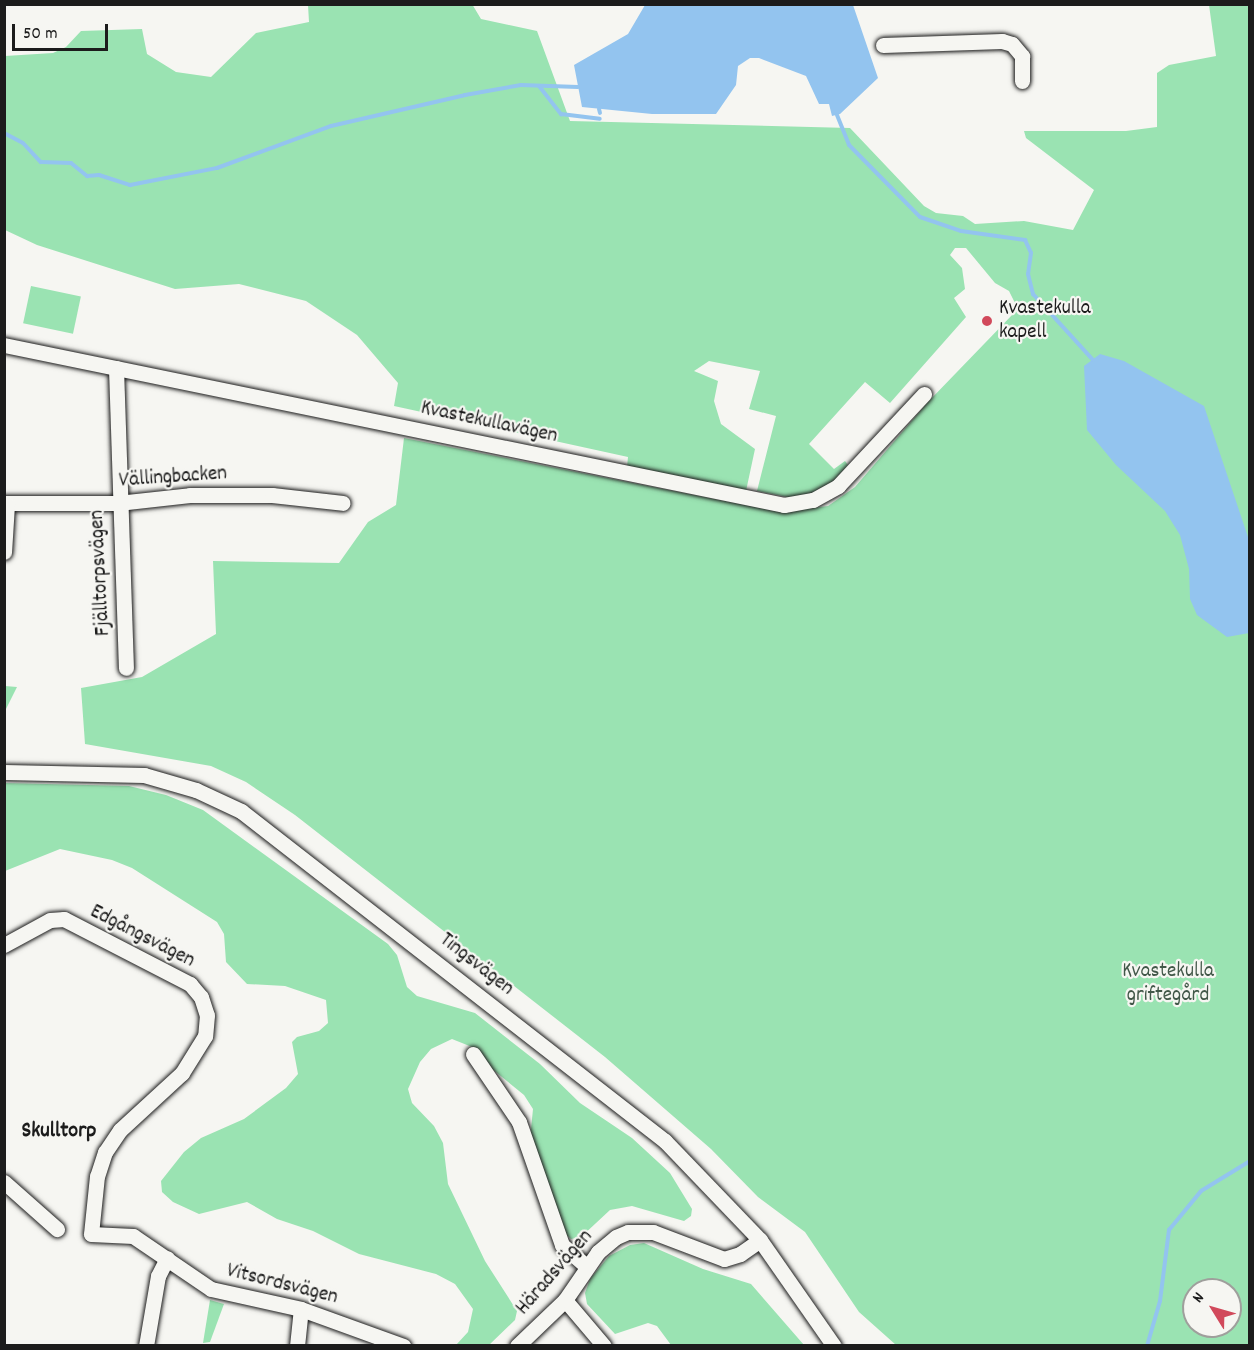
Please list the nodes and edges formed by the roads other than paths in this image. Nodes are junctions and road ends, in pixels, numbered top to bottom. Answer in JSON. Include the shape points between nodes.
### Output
{"nodes":[{"id":1,"x":883,"y":45,"type":"dead end"},
{"id":2,"x":1022,"y":81,"type":"dead end"},
{"id":3,"x":4,"y":345,"type":"edge"},
{"id":4,"x":116,"y":368,"type":"junction"},
{"id":5,"x":924,"y":394,"type":"dead end"},
{"id":6,"x":6,"y":503,"type":"edge"},
{"id":7,"x":118,"y":503,"type":"junction"},
{"id":8,"x":343,"y":503,"type":"dead end"},
{"id":9,"x":4,"y":552,"type":"edge"},
{"id":10,"x":126,"y":668,"type":"dead end"},
{"id":11,"x":4,"y":771,"type":"edge"},
{"id":12,"x":4,"y":945,"type":"edge"},
{"id":13,"x":473,"y":1054,"type":"dead end"},
{"id":14,"x":4,"y":1182,"type":"edge"},
{"id":15,"x":57,"y":1229,"type":"dead end"},
{"id":16,"x":91,"y":1234,"type":"joint"},
{"id":17,"x":760,"y":1240,"type":"junction"},
{"id":18,"x":166,"y":1258,"type":"junction"},
{"id":19,"x":587,"y":1267,"type":"junction"},
{"id":20,"x":565,"y":1300,"type":"junction"},
{"id":21,"x":301,"y":1309,"type":"junction"},
{"id":22,"x":146,"y":1346,"type":"edge"},
{"id":23,"x":297,"y":1346,"type":"edge"},
{"id":24,"x":403,"y":1346,"type":"edge"},
{"id":25,"x":517,"y":1346,"type":"edge"},
{"id":26,"x":604,"y":1346,"type":"edge"},
{"id":27,"x":834,"y":1346,"type":"edge"}],
"edges":[{"from":1,"to":2,"type":"street","via":[[1002,41],[1012,44],[1022,56]]},
{"from":3,"to":4,"type":"street","name":"Kvastekullavägen"},
{"from":4,"to":5,"type":"street","name":"Kvastekullavägen","via":[[784,505],[813,500],[838,486]]},
{"from":4,"to":7,"type":"street","name":"Fjälltorpsvägen"},
{"from":6,"to":7,"type":"street","name":"Vällingbacken"},
{"from":6,"to":9,"type":"street"},
{"from":7,"to":8,"type":"street","name":"Vällingbacken","via":[[202,495],[272,495]]},
{"from":7,"to":10,"type":"street","name":"Fjälltorpsvägen"},
{"from":11,"to":17,"type":"street","name":"Tingsvägen","via":[[144,776],[196,790],[241,811],[637,1116],[695,1170]]},
{"from":12,"to":16,"type":"street","name":"Edgångsvägen","via":[[50,920],[64,920],[190,984],[201,997],[207,1015],[205,1036],[182,1073],[120,1130],[105,1152],[97,1176]]},
{"from":13,"to":19,"type":"street","via":[[519,1122],[562,1245]]},
{"from":14,"to":15,"type":"street"},
{"from":16,"to":18,"type":"street","name":"Vitsordsvägen","via":[[133,1236]]},
{"from":17,"to":19,"type":"street","name":"Häradsvägen","via":[[740,1254],[724,1259],[713,1258],[668,1236],[628,1232],[606,1244]]},
{"from":17,"to":27,"type":"street","name":"Tingsvägen"},
{"from":18,"to":21,"type":"street","name":"Vitsordsvägen","via":[[211,1289]]},
{"from":18,"to":22,"type":"street","via":[[158,1276]]},
{"from":19,"to":20,"type":"street","name":"Häradsvägen"},
{"from":20,"to":25,"type":"street","name":"Häradsvägen"},
{"from":20,"to":26,"type":"street"},
{"from":21,"to":23,"type":"street"},
{"from":21,"to":24,"type":"street","name":"Vitsordsvägen"}]}
